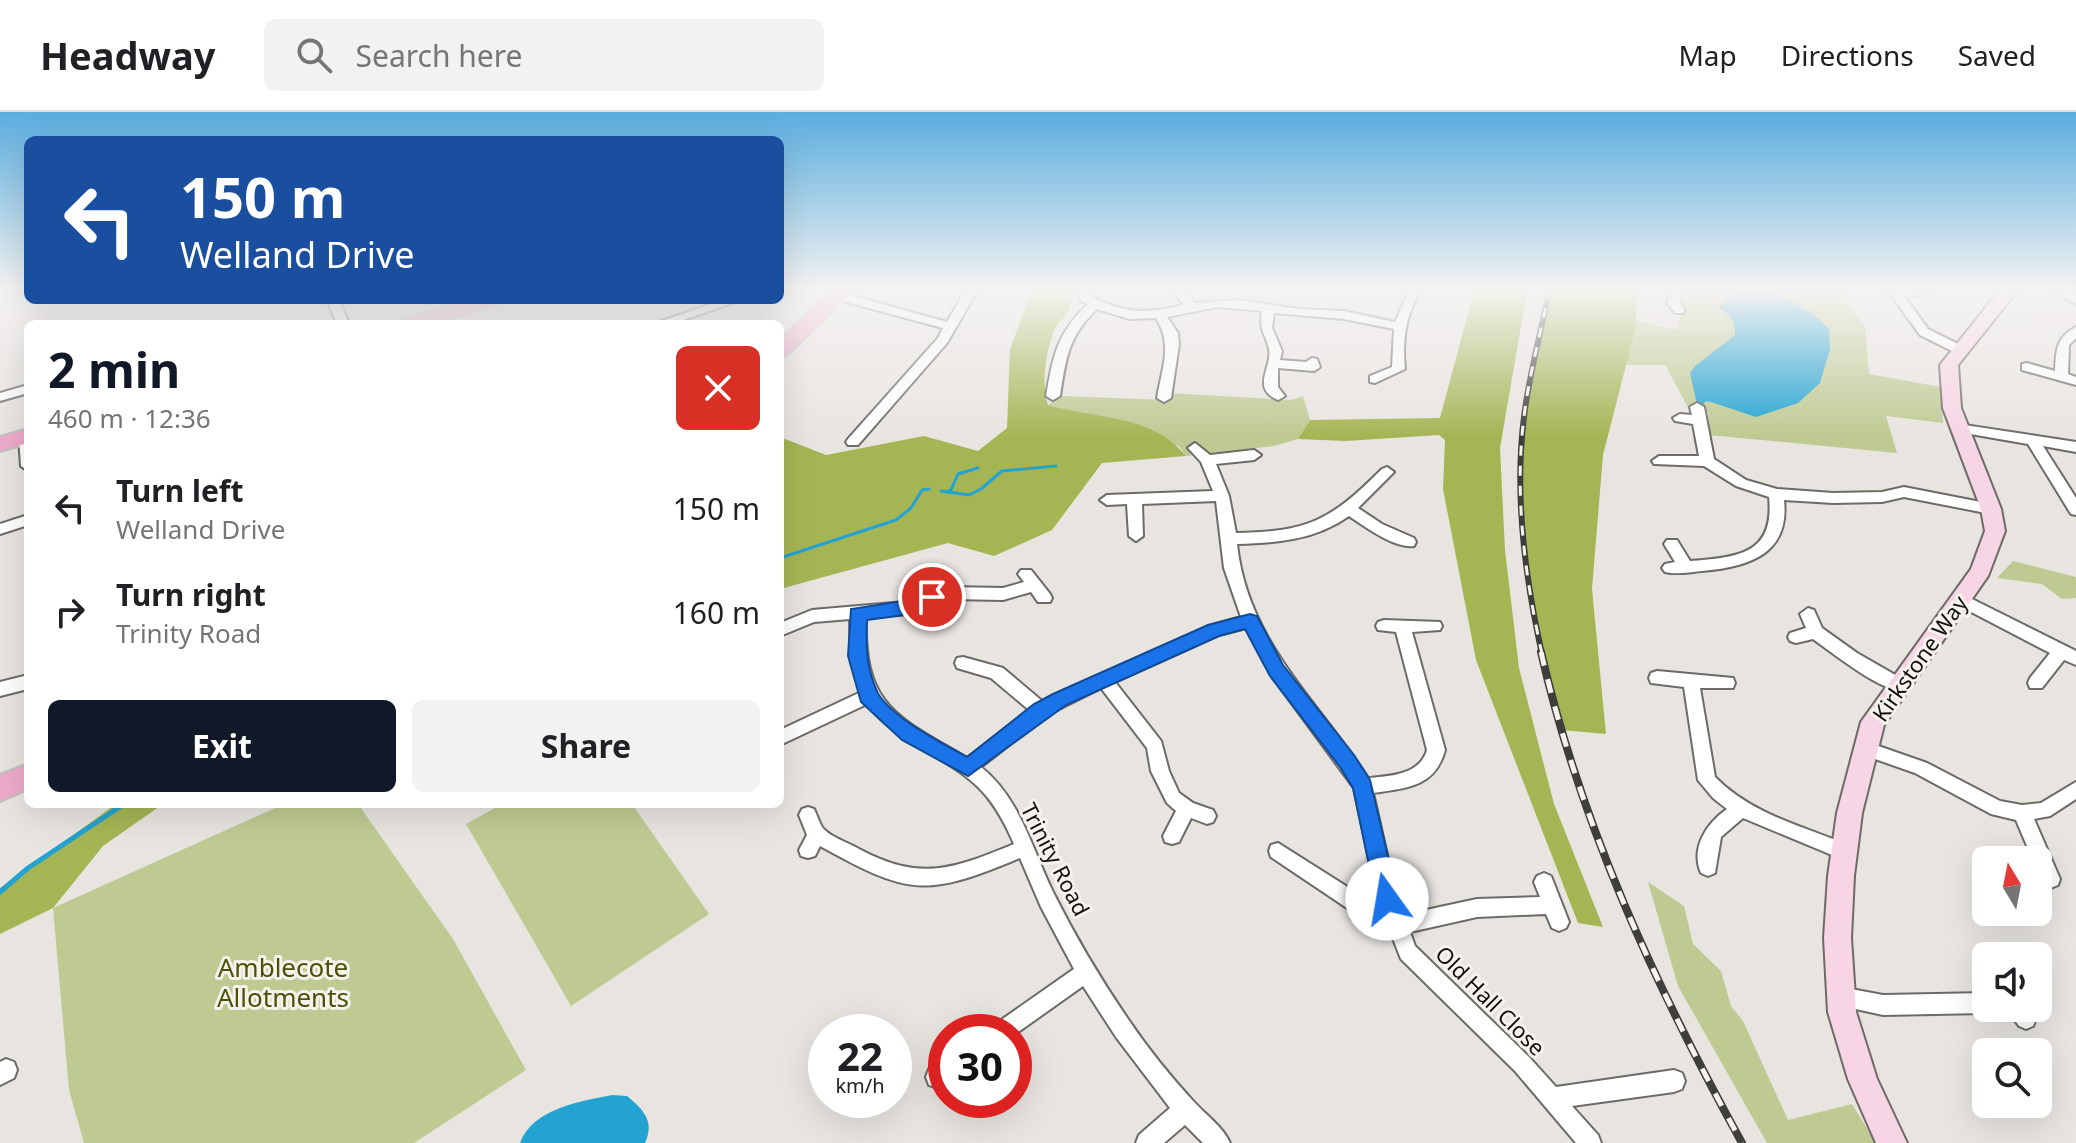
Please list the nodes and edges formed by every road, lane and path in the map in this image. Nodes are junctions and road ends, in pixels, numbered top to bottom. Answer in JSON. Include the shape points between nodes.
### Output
{"nodes":[{"id":1,"x":942,"y":339,"type":"edge"},
{"id":2,"x":1064,"y":339,"type":"edge"},
{"id":3,"x":1173,"y":339,"type":"edge"},
{"id":4,"x":1271,"y":339,"type":"edge"},
{"id":5,"x":1399,"y":339,"type":"edge"},
{"id":6,"x":1938,"y":339,"type":"edge"},
{"id":7,"x":1969,"y":339,"type":"edge"},
{"id":8,"x":2068,"y":339,"type":"edge"},
{"id":9,"x":1960,"y":350,"type":"junction"},
{"id":10,"x":1312,"y":362,"type":"dead end"},
{"id":11,"x":1275,"y":364,"type":"junction"},
{"id":12,"x":2027,"y":367,"type":"dead end"},
{"id":13,"x":1399,"y":369,"type":"junction"},
{"id":14,"x":1418,"y":371,"type":"dead end"},
{"id":15,"x":2061,"y":375,"type":"junction"},
{"id":16,"x":1375,"y":379,"type":"dead end"},
{"id":17,"x":2076,"y":381,"type":"edge"},
{"id":18,"x":24,"y":390,"type":"edge"},
{"id":19,"x":1053,"y":396,"type":"dead end"},
{"id":20,"x":1278,"y":396,"type":"dead end"},
{"id":21,"x":0,"y":397,"type":"edge"},
{"id":22,"x":1164,"y":398,"type":"dead end"},
{"id":23,"x":1680,"y":418,"type":"dead end"},
{"id":24,"x":1958,"y":428,"type":"junction"},
{"id":25,"x":24,"y":437,"type":"edge"},
{"id":26,"x":2033,"y":441,"type":"junction"},
{"id":27,"x":853,"y":442,"type":"dead end"},
{"id":28,"x":0,"y":444,"type":"edge"},
{"id":29,"x":2076,"y":447,"type":"edge"},
{"id":30,"x":1254,"y":455,"type":"dead end"},
{"id":31,"x":1659,"y":461,"type":"dead end"},
{"id":32,"x":1707,"y":461,"type":"junction"},
{"id":33,"x":1387,"y":472,"type":"dead end"},
{"id":34,"x":1776,"y":494,"type":"junction"},
{"id":35,"x":1222,"y":496,"type":"junction"},
{"id":36,"x":1134,"y":499,"type":"junction"},
{"id":37,"x":1107,"y":500,"type":"dead end"},
{"id":38,"x":1991,"y":509,"type":"junction"},
{"id":39,"x":1351,"y":510,"type":"junction"},
{"id":40,"x":2076,"y":510,"type":"edge"},
{"id":41,"x":24,"y":521,"type":"edge"},
{"id":42,"x":0,"y":529,"type":"edge"},
{"id":43,"x":1136,"y":536,"type":"dead end"},
{"id":44,"x":1230,"y":539,"type":"junction"},
{"id":45,"x":1409,"y":542,"type":"dead end"},
{"id":46,"x":1672,"y":544,"type":"dead end"},
{"id":47,"x":1035,"y":586,"type":"dead end"},
{"id":48,"x":1960,"y":599,"type":"junction"},
{"id":49,"x":858,"y":614,"type":"junction"},
{"id":50,"x":1808,"y":614,"type":"dead end"},
{"id":51,"x":1250,"y":621,"type":"junction"},
{"id":52,"x":1384,"y":626,"type":"dead end"},
{"id":53,"x":1434,"y":626,"type":"dead end"},
{"id":54,"x":784,"y":628,"type":"edge"},
{"id":55,"x":1403,"y":628,"type":"junction"},
{"id":56,"x":1815,"y":632,"type":"junction"},
{"id":57,"x":1796,"y":637,"type":"dead end"},
{"id":58,"x":2068,"y":656,"type":"edge"},
{"id":59,"x":963,"y":663,"type":"dead end"},
{"id":60,"x":1657,"y":678,"type":"dead end"},
{"id":61,"x":1104,"y":680,"type":"junction"},
{"id":62,"x":1691,"y":681,"type":"junction"},
{"id":63,"x":24,"y":683,"type":"edge"},
{"id":64,"x":1727,"y":683,"type":"dead end"},
{"id":65,"x":2036,"y":683,"type":"dead end"},
{"id":66,"x":1898,"y":685,"type":"junction"},
{"id":67,"x":0,"y":689,"type":"edge"},
{"id":68,"x":868,"y":696,"type":"junction"},
{"id":69,"x":1041,"y":710,"type":"junction"},
{"id":70,"x":784,"y":736,"type":"edge"},
{"id":71,"x":1864,"y":748,"type":"junction"},
{"id":72,"x":968,"y":767,"type":"junction"},
{"id":73,"x":24,"y":778,"type":"edge"},
{"id":74,"x":1363,"y":786,"type":"junction"},
{"id":75,"x":0,"y":789,"type":"edge"},
{"id":76,"x":2076,"y":790,"type":"edge"},
{"id":77,"x":1187,"y":809,"type":"junction"},
{"id":78,"x":1742,"y":809,"type":"junction"},
{"id":79,"x":2022,"y":813,"type":"junction"},
{"id":80,"x":808,"y":815,"type":"dead end"},
{"id":81,"x":1207,"y":816,"type":"dead end"},
{"id":82,"x":1172,"y":836,"type":"dead end"},
{"id":83,"x":2036,"y":846,"type":"edge"},
{"id":84,"x":1024,"y":848,"type":"junction"},
{"id":85,"x":1278,"y":851,"type":"dead end"},
{"id":86,"x":1844,"y":852,"type":"junction"},
{"id":87,"x":1708,"y":867,"type":"dead end"},
{"id":88,"x":1544,"y":882,"type":"dead end"},
{"id":89,"x":1387,"y":899,"type":"junction"},
{"id":90,"x":1397,"y":926,"type":"junction"},
{"id":91,"x":1088,"y":971,"type":"junction"},
{"id":92,"x":1840,"y":997,"type":"junction"},
{"id":93,"x":1972,"y":1003,"type":"edge"},
{"id":94,"x":1027,"y":1014,"type":"edge"},
{"id":95,"x":1674,"y":1081,"type":"dead end"},
{"id":96,"x":1552,"y":1098,"type":"junction"},
{"id":97,"x":1184,"y":1111,"type":"junction"},
{"id":98,"x":1147,"y":1143,"type":"edge"},
{"id":99,"x":1219,"y":1143,"type":"edge"},
{"id":100,"x":1590,"y":1143,"type":"edge"},
{"id":101,"x":1892,"y":1143,"type":"edge"}],
"edges":[{"from":1,"to":27,"type":"street"},
{"from":2,"to":19,"type":"street"},
{"from":3,"to":22,"type":"street"},
{"from":4,"to":11,"type":"street"},
{"from":5,"to":13,"type":"street"},
{"from":6,"to":9,"type":"street"},
{"from":7,"to":9,"type":"street","name":"Kirkstone Way"},
{"from":8,"to":15,"type":"street"},
{"from":9,"to":24,"type":"street","name":"Kirkstone Way","via":[[1949,365]]},
{"from":10,"to":11,"type":"street","via":[[1314,367]]},
{"from":11,"to":20,"type":"street","via":[[1271,388]]},
{"from":12,"to":15,"type":"street"},
{"from":13,"to":14,"type":"street"},
{"from":13,"to":16,"type":"street"},
{"from":15,"to":17,"type":"street"},
{"from":18,"to":21,"type":"street"},
{"from":23,"to":32,"type":"street","via":[[1698,414]]},
{"from":24,"to":26,"type":"street"},
{"from":24,"to":38,"type":"street","name":"Kirkstone Way"},
{"from":25,"to":28,"type":"main road"},
{"from":26,"to":29,"type":"street"},
{"from":26,"to":40,"type":"street"},
{"from":30,"to":35,"type":"street","name":"Old Hall Close","via":[[1201,454]]},
{"from":31,"to":32,"type":"street"},
{"from":32,"to":34,"type":"street","via":[[1741,483]]},
{"from":33,"to":39,"type":"street"},
{"from":34,"to":38,"type":"street","via":[[1833,498],[1904,492]]},
{"from":34,"to":46,"type":"street","via":[[1780,519],[1763,548],[1730,563],[1678,567]]},
{"from":35,"to":36,"type":"street"},
{"from":35,"to":44,"type":"street","name":"Old Hall Close"},
{"from":36,"to":37,"type":"street"},
{"from":36,"to":43,"type":"street"},
{"from":38,"to":48,"type":"street","name":"Kirkstone Way","via":[[1995,531],[1989,549],[1981,571]]},
{"from":39,"to":44,"type":"street","via":[[1301,535]]},
{"from":39,"to":45,"type":"street"},
{"from":41,"to":42,"type":"street"},
{"from":44,"to":51,"type":"street","name":"Old Hall Close","via":[[1232,568]]},
{"from":47,"to":49,"type":"street","via":[[1003,594],[950,593],[905,608]]},
{"from":48,"to":58,"type":"street"},
{"from":48,"to":66,"type":"street","name":"Kirkstone Way"},
{"from":49,"to":54,"type":"street","via":[[812,616]]},
{"from":49,"to":68,"type":"street","via":[[857,656]]},
{"from":50,"to":56,"type":"street"},
{"from":51,"to":61,"type":"street","via":[[1215,630]]},
{"from":51,"to":74,"type":"street","name":"Old Hall Close","via":[[1277,670]]},
{"from":52,"to":55,"type":"street"},
{"from":53,"to":55,"type":"street"},
{"from":55,"to":74,"type":"street","via":[[1436,750],[1425,772]]},
{"from":56,"to":57,"type":"street"},
{"from":56,"to":66,"type":"street"},
{"from":58,"to":65,"type":"street"},
{"from":59,"to":69,"type":"street","via":[[997,673]]},
{"from":60,"to":62,"type":"street"},
{"from":61,"to":69,"type":"street"},
{"from":61,"to":77,"type":"street","via":[[1155,746],[1165,787]]},
{"from":62,"to":64,"type":"street"},
{"from":62,"to":78,"type":"street","via":[[1707,780]]},
{"from":63,"to":67,"type":"street"},
{"from":66,"to":71,"type":"street","name":"Kirkstone Way","via":[[1873,722]]},
{"from":68,"to":70,"type":"street"},
{"from":68,"to":72,"type":"street","name":"Trinity Road","via":[[909,734]]},
{"from":69,"to":72,"type":"street"},
{"from":71,"to":79,"type":"street","via":[[1921,768],[1997,808]]},
{"from":71,"to":86,"type":"street","name":"Kirkstone Way"},
{"from":72,"to":84,"type":"street","name":"Trinity Road","via":[[990,787]]},
{"from":73,"to":75,"type":"main road"},
{"from":74,"to":89,"type":"street","name":"Old Hall Close"},
{"from":76,"to":79,"type":"street","via":[[2044,810]]},
{"from":77,"to":81,"type":"street"},
{"from":77,"to":82,"type":"street"},
{"from":78,"to":86,"type":"street"},
{"from":78,"to":87,"type":"street","via":[[1714,827]]},
{"from":79,"to":83,"type":"street"},
{"from":80,"to":84,"type":"street","via":[[812,842],[891,873],[928,879],[964,873]]},
{"from":84,"to":91,"type":"street","name":"Trinity Road","via":[[1048,903]]},
{"from":85,"to":89,"type":"street","via":[[1354,902]]},
{"from":86,"to":92,"type":"street","name":"Kirkstone Way","via":[[1837,949]]},
{"from":88,"to":90,"type":"street","via":[[1556,913],[1477,908]]},
{"from":89,"to":90,"type":"street","name":"Old Hall Close"},
{"from":90,"to":96,"type":"street","name":"Old Hall Close","via":[[1408,952]]},
{"from":91,"to":94,"type":"street"},
{"from":91,"to":97,"type":"street","name":"Trinity Road","via":[[1127,1036]]},
{"from":92,"to":93,"type":"street","via":[[1883,1005]]},
{"from":92,"to":101,"type":"street","name":"Kirkstone Way","via":[[1857,1059]]},
{"from":95,"to":96,"type":"street"},
{"from":96,"to":100,"type":"street","name":"Old Hall Close"},
{"from":97,"to":98,"type":"street"},
{"from":97,"to":99,"type":"street","name":"Trinity Road"}]}
